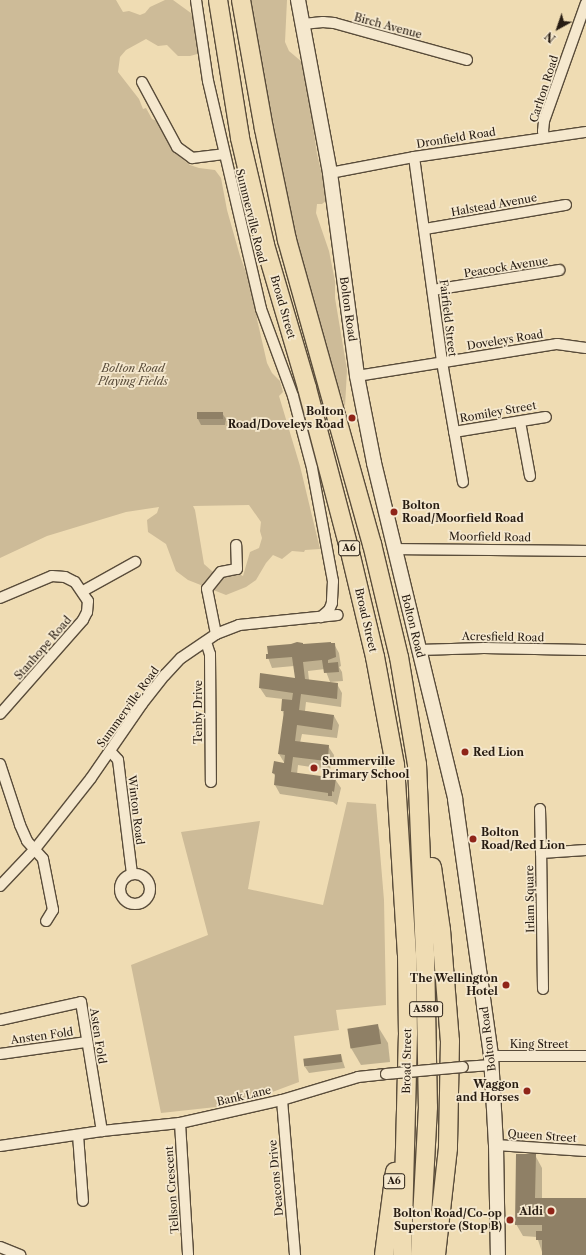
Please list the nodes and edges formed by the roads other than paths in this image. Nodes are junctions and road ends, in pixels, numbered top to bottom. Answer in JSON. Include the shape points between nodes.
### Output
{"nodes":[{"id":1,"x":196,"y":0,"type":"edge"},
{"id":2,"x":218,"y":0,"type":"edge"},
{"id":3,"x":241,"y":0,"type":"edge"},
{"id":4,"x":298,"y":0,"type":"edge"},
{"id":5,"x":586,"y":4,"type":"edge"},
{"id":6,"x":303,"y":24,"type":"junction"},
{"id":7,"x":467,"y":60,"type":"dead end"},
{"id":8,"x":142,"y":82,"type":"dead end"},
{"id":9,"x":586,"y":132,"type":"edge"},
{"id":10,"x":544,"y":137,"type":"junction"},
{"id":11,"x":224,"y":154,"type":"junction"},
{"id":12,"x":414,"y":157,"type":"junction"},
{"id":13,"x":330,"y":173,"type":"junction"},
{"id":14,"x":566,"y":205,"type":"dead end"},
{"id":15,"x":425,"y":229,"type":"junction"},
{"id":16,"x":559,"y":270,"type":"dead end"},
{"id":17,"x":433,"y":290,"type":"junction"},
{"id":18,"x":586,"y":348,"type":"edge"},
{"id":19,"x":442,"y":362,"type":"junction"},
{"id":20,"x":357,"y":376,"type":"junction"},
{"id":21,"x":546,"y":416,"type":"dead end"},
{"id":22,"x":520,"y":422,"type":"junction"},
{"id":23,"x":454,"y":432,"type":"junction"},
{"id":24,"x":530,"y":476,"type":"dead end"},
{"id":25,"x":463,"y":482,"type":"dead end"},
{"id":26,"x":236,"y":545,"type":"dead end"},
{"id":27,"x":394,"y":549,"type":"junction"},
{"id":28,"x":586,"y":551,"type":"edge"},
{"id":29,"x":135,"y":562,"type":"dead end"},
{"id":30,"x":83,"y":591,"type":"junction"},
{"id":31,"x":0,"y":598,"type":"edge"},
{"id":32,"x":337,"y":615,"type":"dead end"},
{"id":33,"x":321,"y":617,"type":"junction"},
{"id":34,"x":216,"y":634,"type":"junction"},
{"id":35,"x":206,"y":642,"type":"junction"},
{"id":36,"x":419,"y":650,"type":"junction"},
{"id":37,"x":586,"y":650,"type":"edge"},
{"id":38,"x":0,"y":714,"type":"edge"},
{"id":39,"x":110,"y":751,"type":"junction"},
{"id":40,"x":0,"y":764,"type":"edge"},
{"id":41,"x":417,"y":764,"type":"junction"},
{"id":42,"x":211,"y":782,"type":"dead end"},
{"id":43,"x":540,"y":809,"type":"dead end"},
{"id":44,"x":35,"y":850,"type":"junction"},
{"id":45,"x":586,"y":850,"type":"edge"},
{"id":46,"x":541,"y":854,"type":"junction"},
{"id":47,"x":132,"y":874,"type":"dead end"},
{"id":48,"x":0,"y":886,"type":"edge"},
{"id":49,"x":46,"y":921,"type":"dead end"},
{"id":50,"x":543,"y":989,"type":"dead end"},
{"id":51,"x":0,"y":1020,"type":"edge"},
{"id":52,"x":87,"y":1042,"type":"junction"},
{"id":53,"x":0,"y":1054,"type":"edge"},
{"id":54,"x":586,"y":1056,"type":"edge"},
{"id":55,"x":492,"y":1060,"type":"junction"},
{"id":56,"x":282,"y":1100,"type":"junction"},
{"id":57,"x":406,"y":1106,"type":"junction"},
{"id":58,"x":180,"y":1123,"type":"junction"},
{"id":59,"x":102,"y":1131,"type":"junction"},
{"id":60,"x":78,"y":1135,"type":"junction"},
{"id":61,"x":496,"y":1145,"type":"junction"},
{"id":62,"x":0,"y":1146,"type":"edge"},
{"id":63,"x":582,"y":1151,"type":"edge"},
{"id":64,"x":83,"y":1201,"type":"dead end"},
{"id":65,"x":0,"y":1247,"type":"edge"},
{"id":66,"x":20,"y":1255,"type":"edge"},
{"id":67,"x":188,"y":1255,"type":"edge"},
{"id":68,"x":295,"y":1255,"type":"edge"},
{"id":69,"x":384,"y":1255,"type":"edge"},
{"id":70,"x":402,"y":1255,"type":"edge"},
{"id":71,"x":420,"y":1255,"type":"edge"},
{"id":72,"x":436,"y":1255,"type":"edge"},
{"id":73,"x":498,"y":1255,"type":"edge"}],
"edges":[{"from":1,"to":11,"type":"street","name":"Summerville Road","via":[[208,81]]},
{"from":2,"to":57,"type":"highway","name":"Broad Street","number":"A6","via":[[240,138],[265,245],[307,388],[350,552],[375,657],[395,766],[407,956]]},
{"from":3,"to":41,"type":"highway","name":"Broad Street","number":"A6","via":[[287,240],[372,544],[399,657]]},
{"from":4,"to":6,"type":"street","name":"Bolton Road"},
{"from":5,"to":10,"type":"street","name":"Carlton Road","via":[[544,121]]},
{"from":6,"to":7,"type":"street","name":"Birch Avenue","via":[[334,24]]},
{"from":6,"to":13,"type":"street","name":"Bolton Road"},
{"from":8,"to":11,"type":"street","via":[[177,147],[192,158]]},
{"from":9,"to":10,"type":"street","name":"Dronfield Road"},
{"from":10,"to":12,"type":"street","name":"Dronfield Road"},
{"from":11,"to":33,"type":"street","name":"Summerville Road","via":[[261,309],[293,396],[312,468],[333,581],[332,603]]},
{"from":12,"to":13,"type":"street","name":"Dronfield Road"},
{"from":12,"to":15,"type":"street","name":"Fairfield Street"},
{"from":13,"to":20,"type":"street","name":"Bolton Road"},
{"from":14,"to":15,"type":"street","name":"Halstead Avenue"},
{"from":15,"to":17,"type":"street","name":"Fairfield Street"},
{"from":16,"to":17,"type":"street","name":"Peacock Avenue"},
{"from":17,"to":19,"type":"street","name":"Fairfield Street"},
{"from":18,"to":19,"type":"street","name":"Doveleys Road","via":[[557,344]]},
{"from":19,"to":20,"type":"street","name":"Doveleys Road"},
{"from":19,"to":23,"type":"street","name":"Fairfield Street"},
{"from":20,"to":27,"type":"street","name":"Bolton Road"},
{"from":21,"to":22,"type":"street","name":"Romiley Street"},
{"from":22,"to":23,"type":"street","name":"Romiley Street"},
{"from":22,"to":24,"type":"street"},
{"from":23,"to":25,"type":"street","name":"Fairfield Street"},
{"from":26,"to":34,"type":"street","via":[[236,569],[221,572],[207,589]]},
{"from":27,"to":28,"type":"street","name":"Moorfield Road"},
{"from":27,"to":36,"type":"street","name":"Bolton Road"},
{"from":29,"to":30,"type":"street"},
{"from":30,"to":31,"type":"street","via":[[75,582],[65,577],[52,576]]},
{"from":30,"to":38,"type":"street","name":"Stanhope Road","via":[[88,601],[83,620]]},
{"from":32,"to":33,"type":"street","name":"Summerville Road"},
{"from":33,"to":34,"type":"street","name":"Summerville Road","via":[[239,625]]},
{"from":34,"to":35,"type":"street","name":"Summerville Road"},
{"from":35,"to":39,"type":"street","name":"Summerville Road","via":[[181,658],[165,675]]},
{"from":35,"to":42,"type":"street","name":"Tenby Drive","via":[[210,654]]},
{"from":36,"to":37,"type":"street","name":"Acresfield Road"},
{"from":36,"to":55,"type":"street","name":"Bolton Road","via":[[455,799]]},
{"from":39,"to":44,"type":"street","name":"Summerville Road"},
{"from":39,"to":47,"type":"street","name":"Winton Road","via":[[118,760]]},
{"from":40,"to":44,"type":"street","via":[[20,825]]},
{"from":41,"to":71,"type":"highway","name":"Broad Street","number":"A580","via":[[428,1107]]},
{"from":41,"to":72,"type":"highway","number":"A6","via":[[441,930],[450,1041],[448,1148]]},
{"from":43,"to":46,"type":"street"},
{"from":44,"to":48,"type":"street","name":"Summerville Road"},
{"from":44,"to":49,"type":"street","via":[[44,859],[52,903],[53,910]]},
{"from":45,"to":46,"type":"street","name":"Irlam Square"},
{"from":46,"to":50,"type":"street","name":"Irlam Square"},
{"from":51,"to":52,"type":"street","name":"Asten Fold","via":[[81,1002]]},
{"from":52,"to":53,"type":"street","name":"Ansten Fold"},
{"from":52,"to":59,"type":"street","name":"Asten Fold"},
{"from":54,"to":55,"type":"street","name":"King Street"},
{"from":55,"to":56,"type":"street","name":"Bank Lane","bridge":true,"via":[[463,1067],[358,1078]]},
{"from":55,"to":61,"type":"street","name":"Bolton Road"},
{"from":56,"to":58,"type":"street","name":"Bank Lane"},
{"from":56,"to":68,"type":"street","name":"Deacons Drive"},
{"from":57,"to":69,"type":"highway","number":"A6"},
{"from":57,"to":70,"type":"highway","name":"Broad Street"},
{"from":58,"to":59,"type":"street","name":"Bank Lane"},
{"from":58,"to":67,"type":"street","name":"Tellson Crescent"},
{"from":59,"to":60,"type":"street","name":"Bank Lane"},
{"from":60,"to":62,"type":"street","name":"Bank Lane"},
{"from":60,"to":64,"type":"street"},
{"from":61,"to":63,"type":"street","name":"Queen Street"},
{"from":61,"to":73,"type":"street","name":"Bolton Road"},
{"from":65,"to":66,"type":"street"}]}
